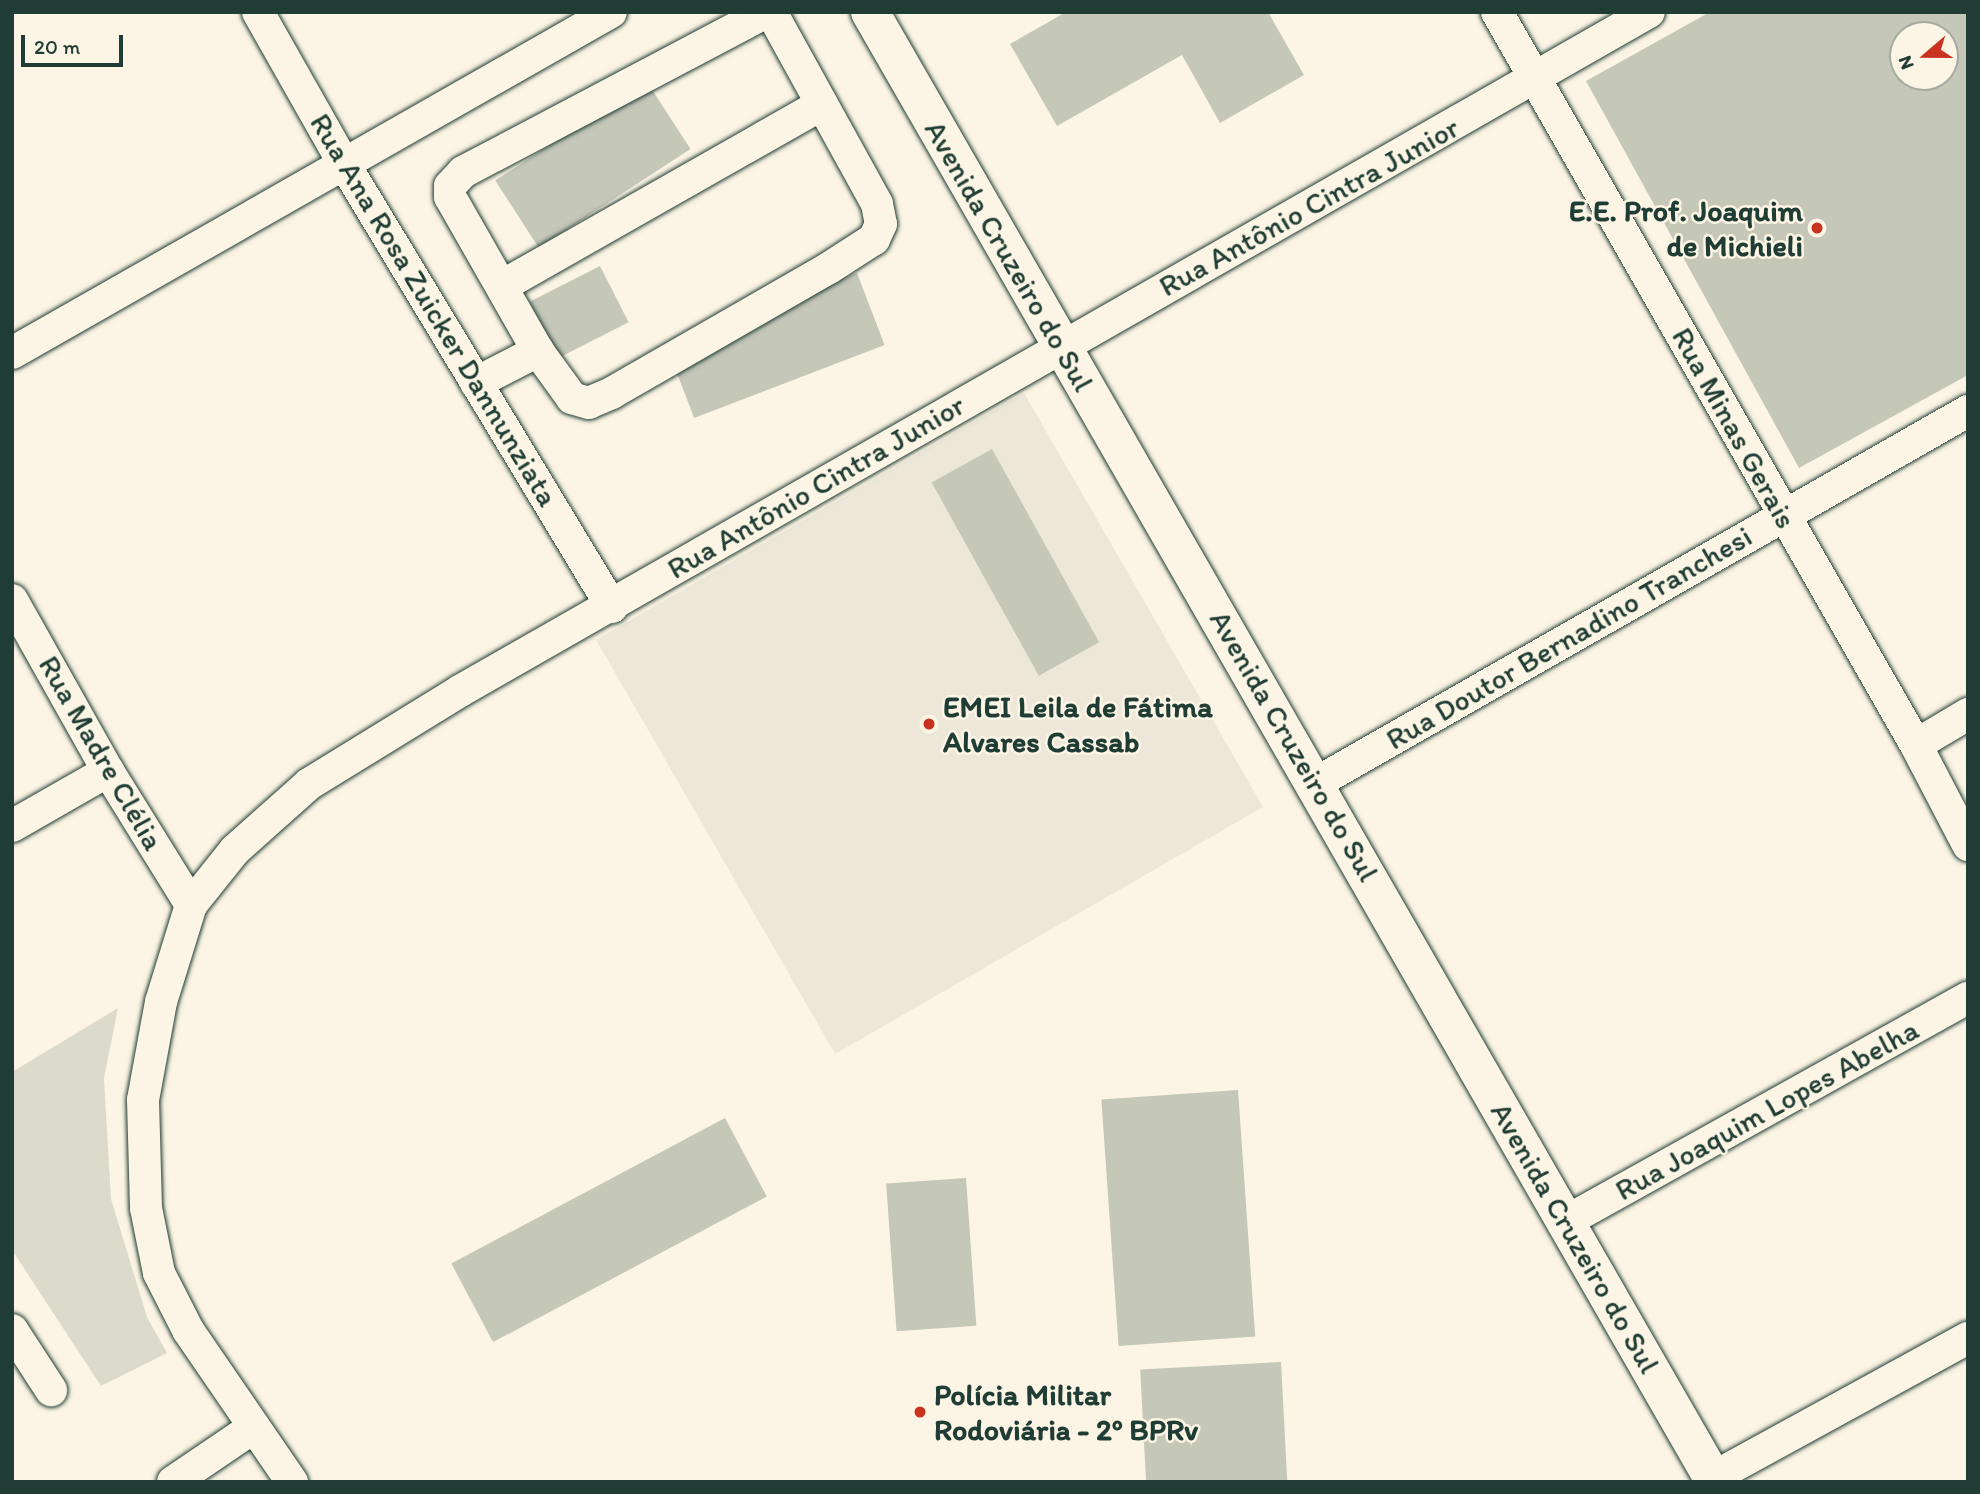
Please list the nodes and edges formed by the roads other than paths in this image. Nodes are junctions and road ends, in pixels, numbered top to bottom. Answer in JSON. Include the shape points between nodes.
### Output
{"nodes":[{"id":1,"x":258,"y":12,"type":"edge"},
{"id":2,"x":611,"y":12,"type":"edge"},
{"id":3,"x":870,"y":12,"type":"edge"},
{"id":4,"x":1497,"y":12,"type":"edge"},
{"id":5,"x":1649,"y":12,"type":"edge"},
{"id":6,"x":1538,"y":80,"type":"junction"},
{"id":7,"x":821,"y":104,"type":"junction"},
{"id":8,"x":343,"y":162,"type":"junction"},
{"id":9,"x":502,"y":286,"type":"junction"},
{"id":10,"x":1060,"y":345,"type":"junction"},
{"id":11,"x":538,"y":351,"type":"junction"},
{"id":12,"x":12,"y":353,"type":"edge"},
{"id":13,"x":476,"y":383,"type":"junction"},
{"id":14,"x":1968,"y":411,"type":"edge"},
{"id":15,"x":1784,"y":516,"type":"junction"},
{"id":16,"x":12,"y":600,"type":"edge"},
{"id":17,"x":612,"y":607,"type":"junction"},
{"id":18,"x":1968,"y":714,"type":"edge"},
{"id":19,"x":1916,"y":744,"type":"junction"},
{"id":20,"x":108,"y":771,"type":"junction"},
{"id":21,"x":1315,"y":783,"type":"junction"},
{"id":22,"x":12,"y":826,"type":"edge"},
{"id":23,"x":1968,"y":845,"type":"edge"},
{"id":24,"x":191,"y":905,"type":"junction"},
{"id":25,"x":1968,"y":998,"type":"edge"},
{"id":26,"x":1565,"y":1222,"type":"junction"},
{"id":27,"x":12,"y":1330,"type":"edge"},
{"id":28,"x":1968,"y":1338,"type":"edge"},
{"id":29,"x":51,"y":1390,"type":"dead end"},
{"id":30,"x":254,"y":1427,"type":"junction"},
{"id":31,"x":1714,"y":1480,"type":"edge"},
{"id":32,"x":173,"y":1482,"type":"edge"},
{"id":33,"x":292,"y":1482,"type":"edge"}],
"edges":[{"from":1,"to":8,"type":"street","name":"Rua Ana Rosa Zuicker Dannunziata"},
{"from":2,"to":8,"type":"street"},
{"from":3,"to":10,"type":"street","name":"Avenida Cruzeiro do Sul"},
{"from":4,"to":6,"type":"street","name":"Rua Minas Gerais"},
{"from":5,"to":6,"type":"street","name":"Rua Antônio Cintra Junior"},
{"from":6,"to":10,"type":"street","name":"Rua Antônio Cintra Junior"},
{"from":6,"to":15,"type":"street","name":"Rua Minas Gerais"},
{"from":7,"to":9,"type":"street"},
{"from":7,"to":9,"type":"street","via":[[775,19],[754,14],[463,172],[450,186],[450,197]]},
{"from":7,"to":11,"type":"street","via":[[877,204],[881,224],[874,239],[589,403],[572,398]]},
{"from":8,"to":12,"type":"street"},
{"from":8,"to":13,"type":"street","name":"Rua Ana Rosa Zuicker Dannunziata"},
{"from":9,"to":11,"type":"street"},
{"from":10,"to":17,"type":"street","name":"Rua Antônio Cintra Junior"},
{"from":10,"to":21,"type":"street","name":"Avenida Cruzeiro do Sul"},
{"from":11,"to":13,"type":"street"},
{"from":13,"to":17,"type":"street","name":"Rua Ana Rosa Zuicker Dannunziata"},
{"from":14,"to":15,"type":"street","name":"Rua Doutor Bernadino Tranchesi"},
{"from":15,"to":19,"type":"street","name":"Rua Minas Gerais"},
{"from":15,"to":21,"type":"street","name":"Rua Doutor Bernadino Tranchesi"},
{"from":16,"to":20,"type":"street","name":"Rua Madre Clélia"},
{"from":17,"to":24,"type":"street","name":"Rua Antônio Cintra Junior","via":[[309,784],[236,850]]},
{"from":18,"to":19,"type":"street"},
{"from":19,"to":23,"type":"street","name":"Rua Minas Gerais"},
{"from":20,"to":22,"type":"street"},
{"from":20,"to":24,"type":"street","name":"Rua Madre Clélia"},
{"from":21,"to":26,"type":"street","name":"Avenida Cruzeiro do Sul"},
{"from":24,"to":30,"type":"street","name":"Rua Antônio Cintra Junior","via":[[161,1002],[143,1100],[146,1208],[159,1273],[188,1330]]},
{"from":25,"to":26,"type":"street","name":"Rua Joaquim Lopes Abelha"},
{"from":26,"to":31,"type":"street","name":"Avenida Cruzeiro do Sul"},
{"from":27,"to":29,"type":"street"},
{"from":28,"to":31,"type":"street"},
{"from":30,"to":32,"type":"street"},
{"from":30,"to":33,"type":"street","name":"Rua Antônio Cintra Junior"}]}
